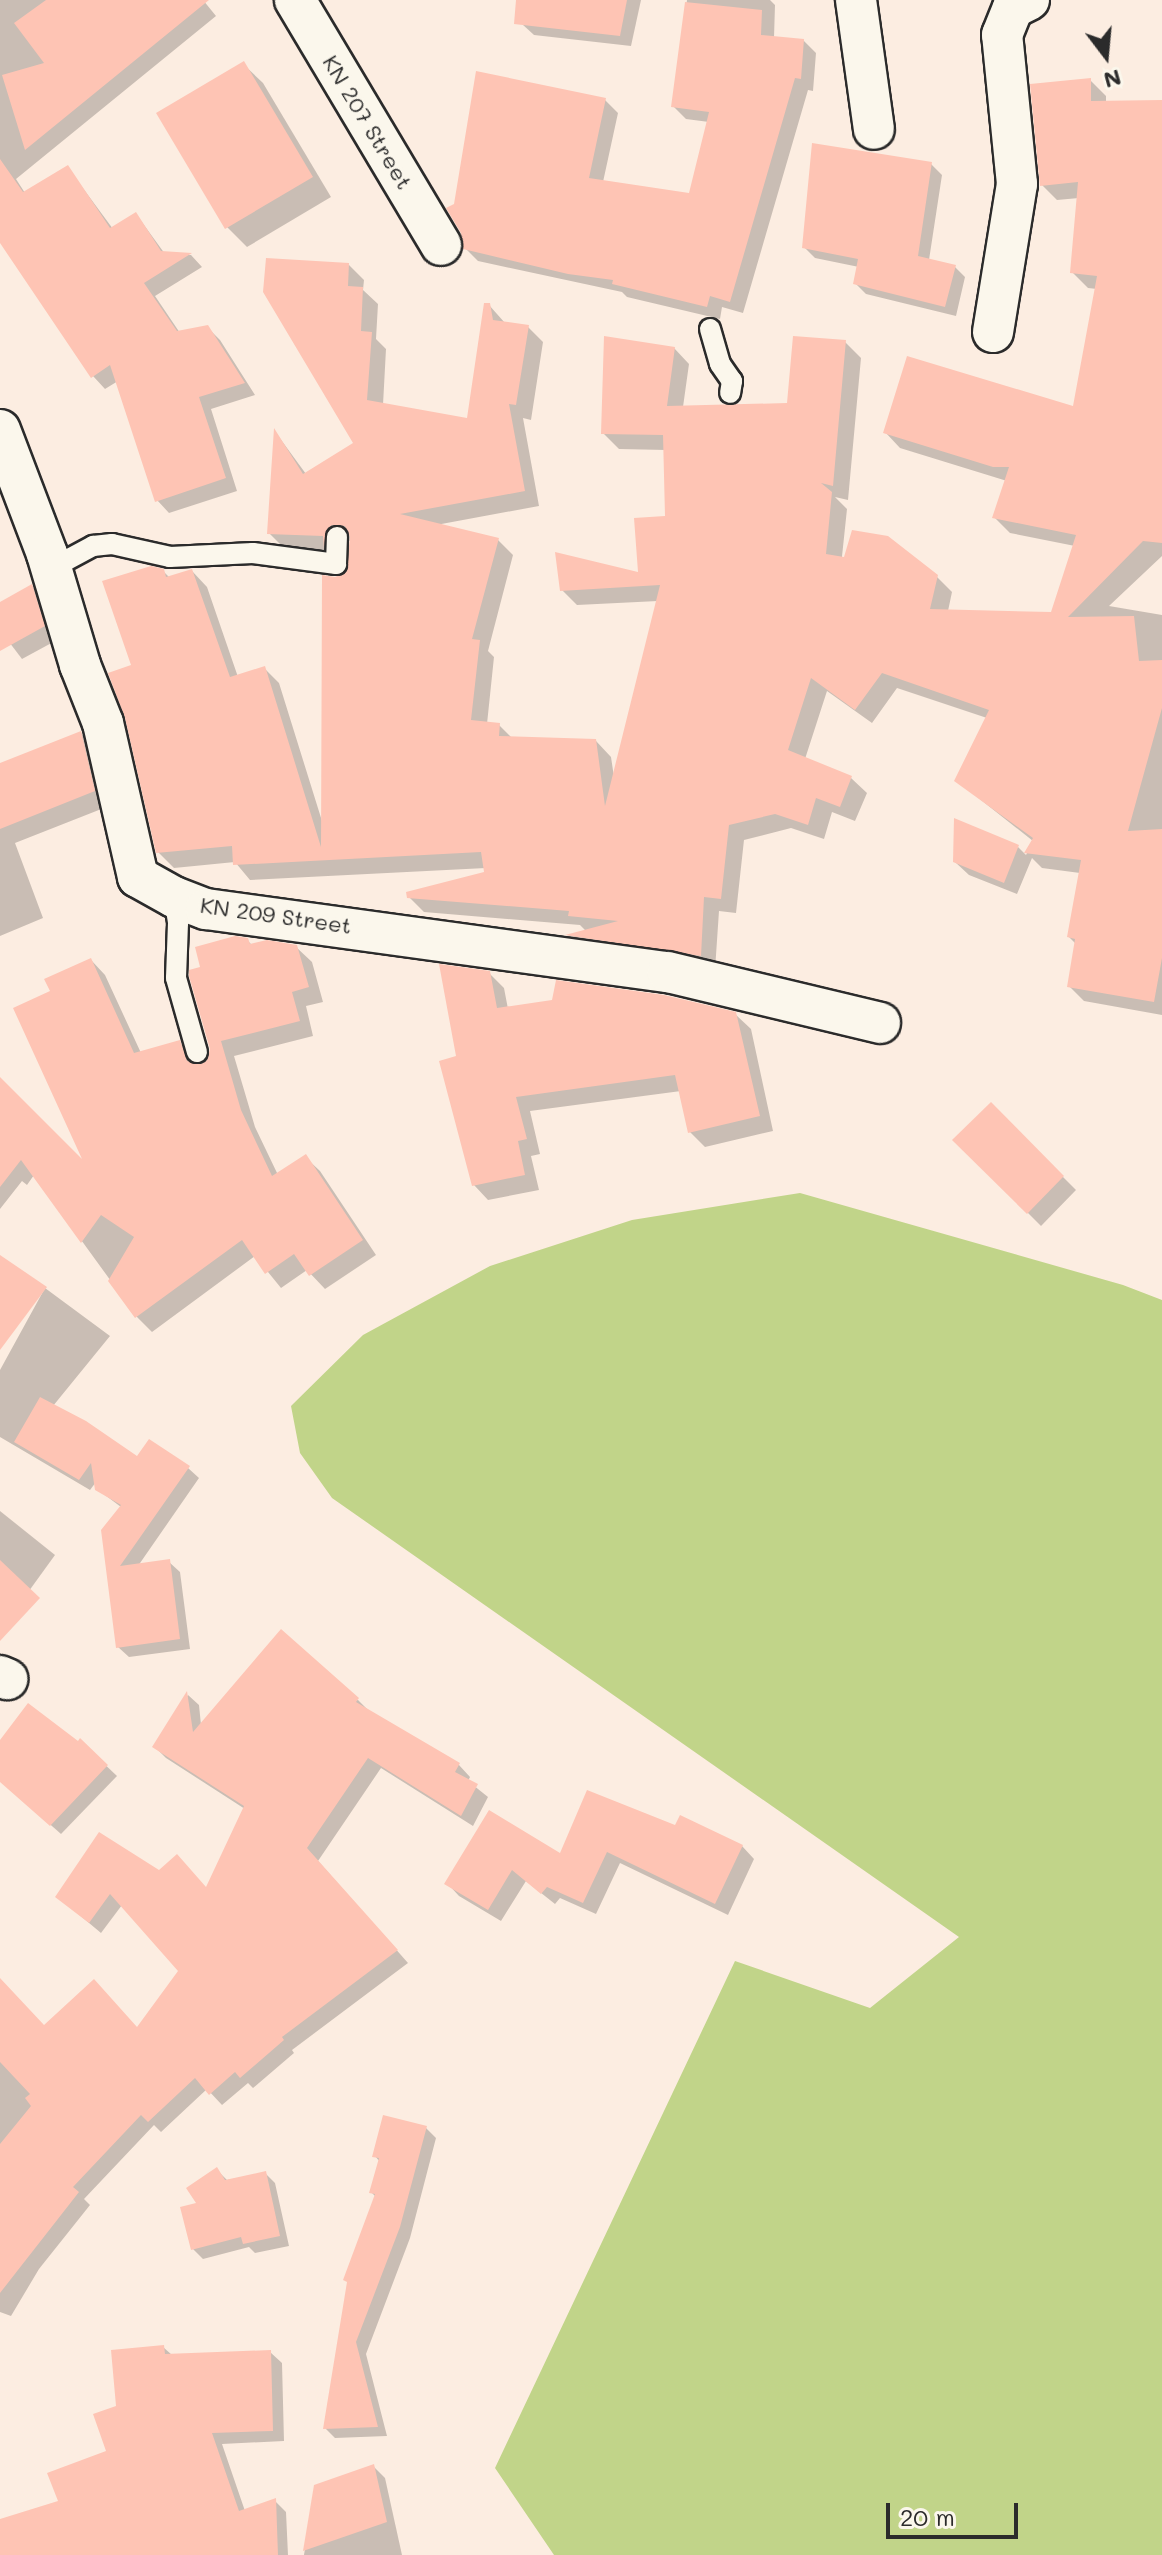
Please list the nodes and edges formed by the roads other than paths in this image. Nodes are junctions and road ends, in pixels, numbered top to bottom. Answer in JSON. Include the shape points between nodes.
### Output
{"nodes":[{"id":1,"x":295,"y":0,"type":"edge"},
{"id":2,"x":856,"y":0,"type":"edge"},
{"id":3,"x":1029,"y":0,"type":"edge"},
{"id":4,"x":874,"y":129,"type":"dead end"},
{"id":5,"x":441,"y":245,"type":"dead end"},
{"id":6,"x":710,"y":329,"type":"dead end"},
{"id":7,"x":993,"y":332,"type":"dead end"},
{"id":8,"x":730,"y":393,"type":"dead end"},
{"id":9,"x":0,"y":430,"type":"edge"},
{"id":10,"x":337,"y":537,"type":"dead end"},
{"id":11,"x":52,"y":568,"type":"junction"},
{"id":12,"x":174,"y":897,"type":"junction"},
{"id":13,"x":880,"y":1023,"type":"dead end"},
{"id":14,"x":197,"y":1052,"type":"dead end"}],
"edges":[{"from":1,"to":5,"type":"street","name":"KN 207 Street"},
{"from":2,"to":4,"type":"street"},
{"from":3,"to":7,"type":"street","via":[[1013,8],[1002,35],[1017,184]]},
{"from":6,"to":8,"type":"lane","via":[[720,364],[732,381]]},
{"from":9,"to":11,"type":"street","name":"KN 209 Street"},
{"from":10,"to":11,"type":"lane","via":[[336,564],[253,553],[170,557],[112,544],[93,546]]},
{"from":11,"to":12,"type":"street","name":"KN 209 Street","via":[[103,723],[138,877]]},
{"from":12,"to":13,"type":"street","name":"KN 209 Street","via":[[206,909],[668,972]]},
{"from":12,"to":14,"type":"lane","via":[[176,978]]}]}
